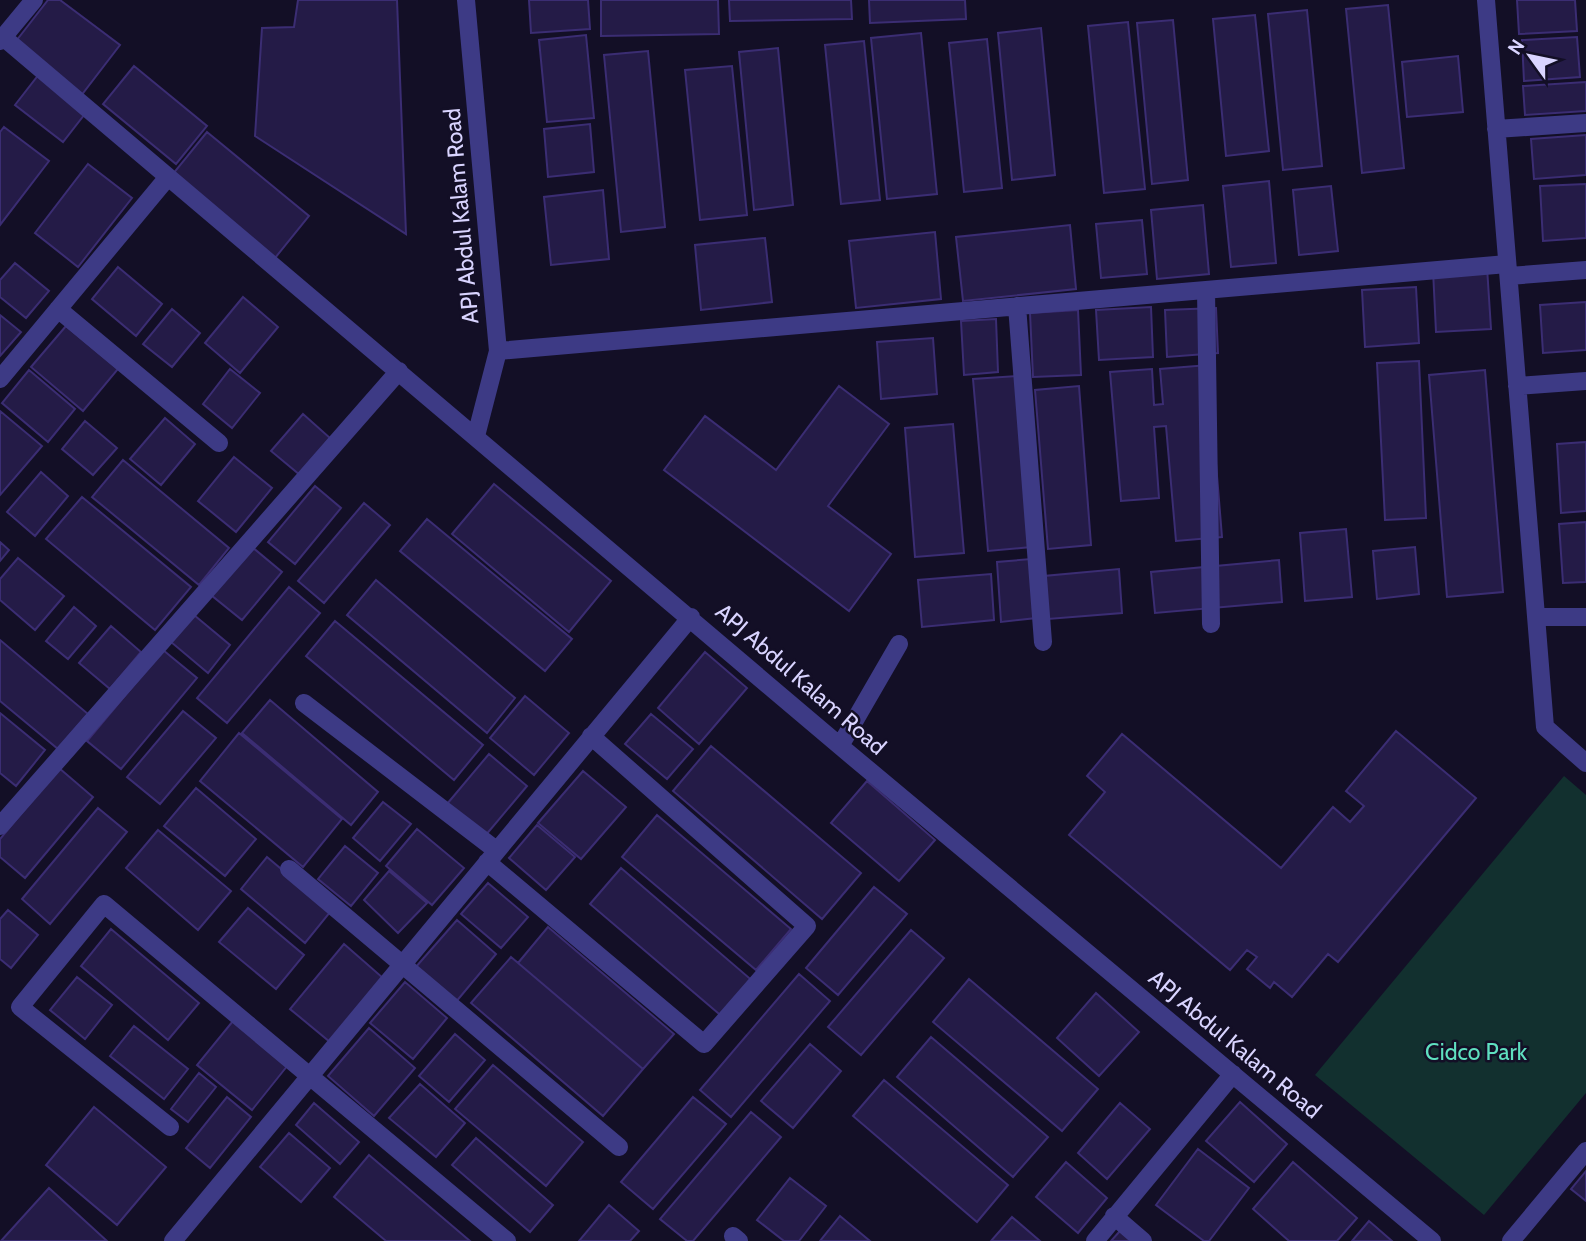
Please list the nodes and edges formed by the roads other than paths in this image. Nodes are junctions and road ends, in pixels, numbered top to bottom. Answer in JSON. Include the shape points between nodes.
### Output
{"nodes":[{"id":1,"x":34,"y":0,"type":"edge"},
{"id":2,"x":466,"y":0,"type":"edge"},
{"id":3,"x":1486,"y":0,"type":"edge"},
{"id":4,"x":1,"y":39,"type":"edge"},
{"id":5,"x":1586,"y":123,"type":"edge"},
{"id":6,"x":1496,"y":129,"type":"junction"},
{"id":7,"x":168,"y":177,"type":"junction"},
{"id":8,"x":1508,"y":270,"type":"junction"},
{"id":9,"x":1586,"y":270,"type":"edge"},
{"id":10,"x":1206,"y":290,"type":"junction"},
{"id":11,"x":1017,"y":306,"type":"junction"},
{"id":12,"x":58,"y":309,"type":"junction"},
{"id":13,"x":498,"y":351,"type":"junction"},
{"id":14,"x":399,"y":371,"type":"junction"},
{"id":15,"x":0,"y":379,"type":"edge"},
{"id":16,"x":1586,"y":381,"type":"edge"},
{"id":17,"x":1517,"y":386,"type":"junction"},
{"id":18,"x":476,"y":436,"type":"junction"},
{"id":19,"x":219,"y":443,"type":"dead end"},
{"id":20,"x":691,"y":617,"type":"junction"},
{"id":21,"x":1537,"y":617,"type":"junction"},
{"id":22,"x":1586,"y":617,"type":"edge"},
{"id":23,"x":1211,"y":624,"type":"dead end"},
{"id":24,"x":1043,"y":642,"type":"dead end"},
{"id":25,"x":899,"y":644,"type":"dead end"},
{"id":26,"x":304,"y":704,"type":"dead end"},
{"id":27,"x":591,"y":736,"type":"junction"},
{"id":28,"x":840,"y":746,"type":"junction"},
{"id":29,"x":1586,"y":763,"type":"edge"},
{"id":30,"x":0,"y":826,"type":"edge"},
{"id":31,"x":492,"y":856,"type":"junction"},
{"id":32,"x":289,"y":869,"type":"dead end"},
{"id":33,"x":402,"y":965,"type":"junction"},
{"id":34,"x":1233,"y":1074,"type":"junction"},
{"id":35,"x":309,"y":1076,"type":"junction"},
{"id":36,"x":170,"y":1127,"type":"dead end"},
{"id":37,"x":619,"y":1147,"type":"dead end"},
{"id":38,"x":1586,"y":1151,"type":"edge"},
{"id":39,"x":1114,"y":1216,"type":"junction"},
{"id":40,"x":173,"y":1241,"type":"edge"},
{"id":41,"x":507,"y":1241,"type":"edge"},
{"id":42,"x":1096,"y":1241,"type":"edge"},
{"id":43,"x":1143,"y":1241,"type":"edge"},
{"id":44,"x":1432,"y":1241,"type":"edge"},
{"id":45,"x":1511,"y":1241,"type":"edge"}],
"edges":[{"from":1,"to":4,"type":"street"},
{"from":2,"to":13,"type":"street","name":"APJ Abdul Kalam Road"},
{"from":3,"to":6,"type":"street"},
{"from":4,"to":7,"type":"street"},
{"from":5,"to":6,"type":"street"},
{"from":6,"to":8,"type":"street"},
{"from":7,"to":12,"type":"street"},
{"from":7,"to":14,"type":"street"},
{"from":8,"to":9,"type":"street"},
{"from":8,"to":10,"type":"street"},
{"from":8,"to":17,"type":"street"},
{"from":10,"to":11,"type":"street"},
{"from":10,"to":23,"type":"street"},
{"from":11,"to":13,"type":"street"},
{"from":11,"to":24,"type":"street"},
{"from":12,"to":15,"type":"street"},
{"from":12,"to":19,"type":"street"},
{"from":13,"to":18,"type":"street","name":"APJ Abdul Kalam Road"},
{"from":14,"to":18,"type":"street"},
{"from":14,"to":30,"type":"street"},
{"from":16,"to":17,"type":"street"},
{"from":17,"to":21,"type":"street"},
{"from":18,"to":20,"type":"street","name":"APJ Abdul Kalam Road"},
{"from":20,"to":27,"type":"street"},
{"from":20,"to":28,"type":"street","name":"APJ Abdul Kalam Road"},
{"from":21,"to":22,"type":"street"},
{"from":21,"to":29,"type":"street","via":[[1545,727]]},
{"from":25,"to":28,"type":"street"},
{"from":26,"to":31,"type":"street"},
{"from":27,"to":31,"type":"street"},
{"from":27,"to":31,"type":"street","via":[[807,926],[704,1044]]},
{"from":28,"to":34,"type":"street","name":"APJ Abdul Kalam Road"},
{"from":31,"to":33,"type":"street"},
{"from":32,"to":33,"type":"street"},
{"from":33,"to":35,"type":"street"},
{"from":33,"to":37,"type":"street"},
{"from":34,"to":39,"type":"street"},
{"from":34,"to":44,"type":"street","name":"APJ Abdul Kalam Road"},
{"from":35,"to":36,"type":"street","via":[[104,904],[20,1007]]},
{"from":35,"to":40,"type":"street"},
{"from":35,"to":41,"type":"street"},
{"from":38,"to":45,"type":"street"},
{"from":39,"to":42,"type":"street"},
{"from":39,"to":43,"type":"street"}]}
